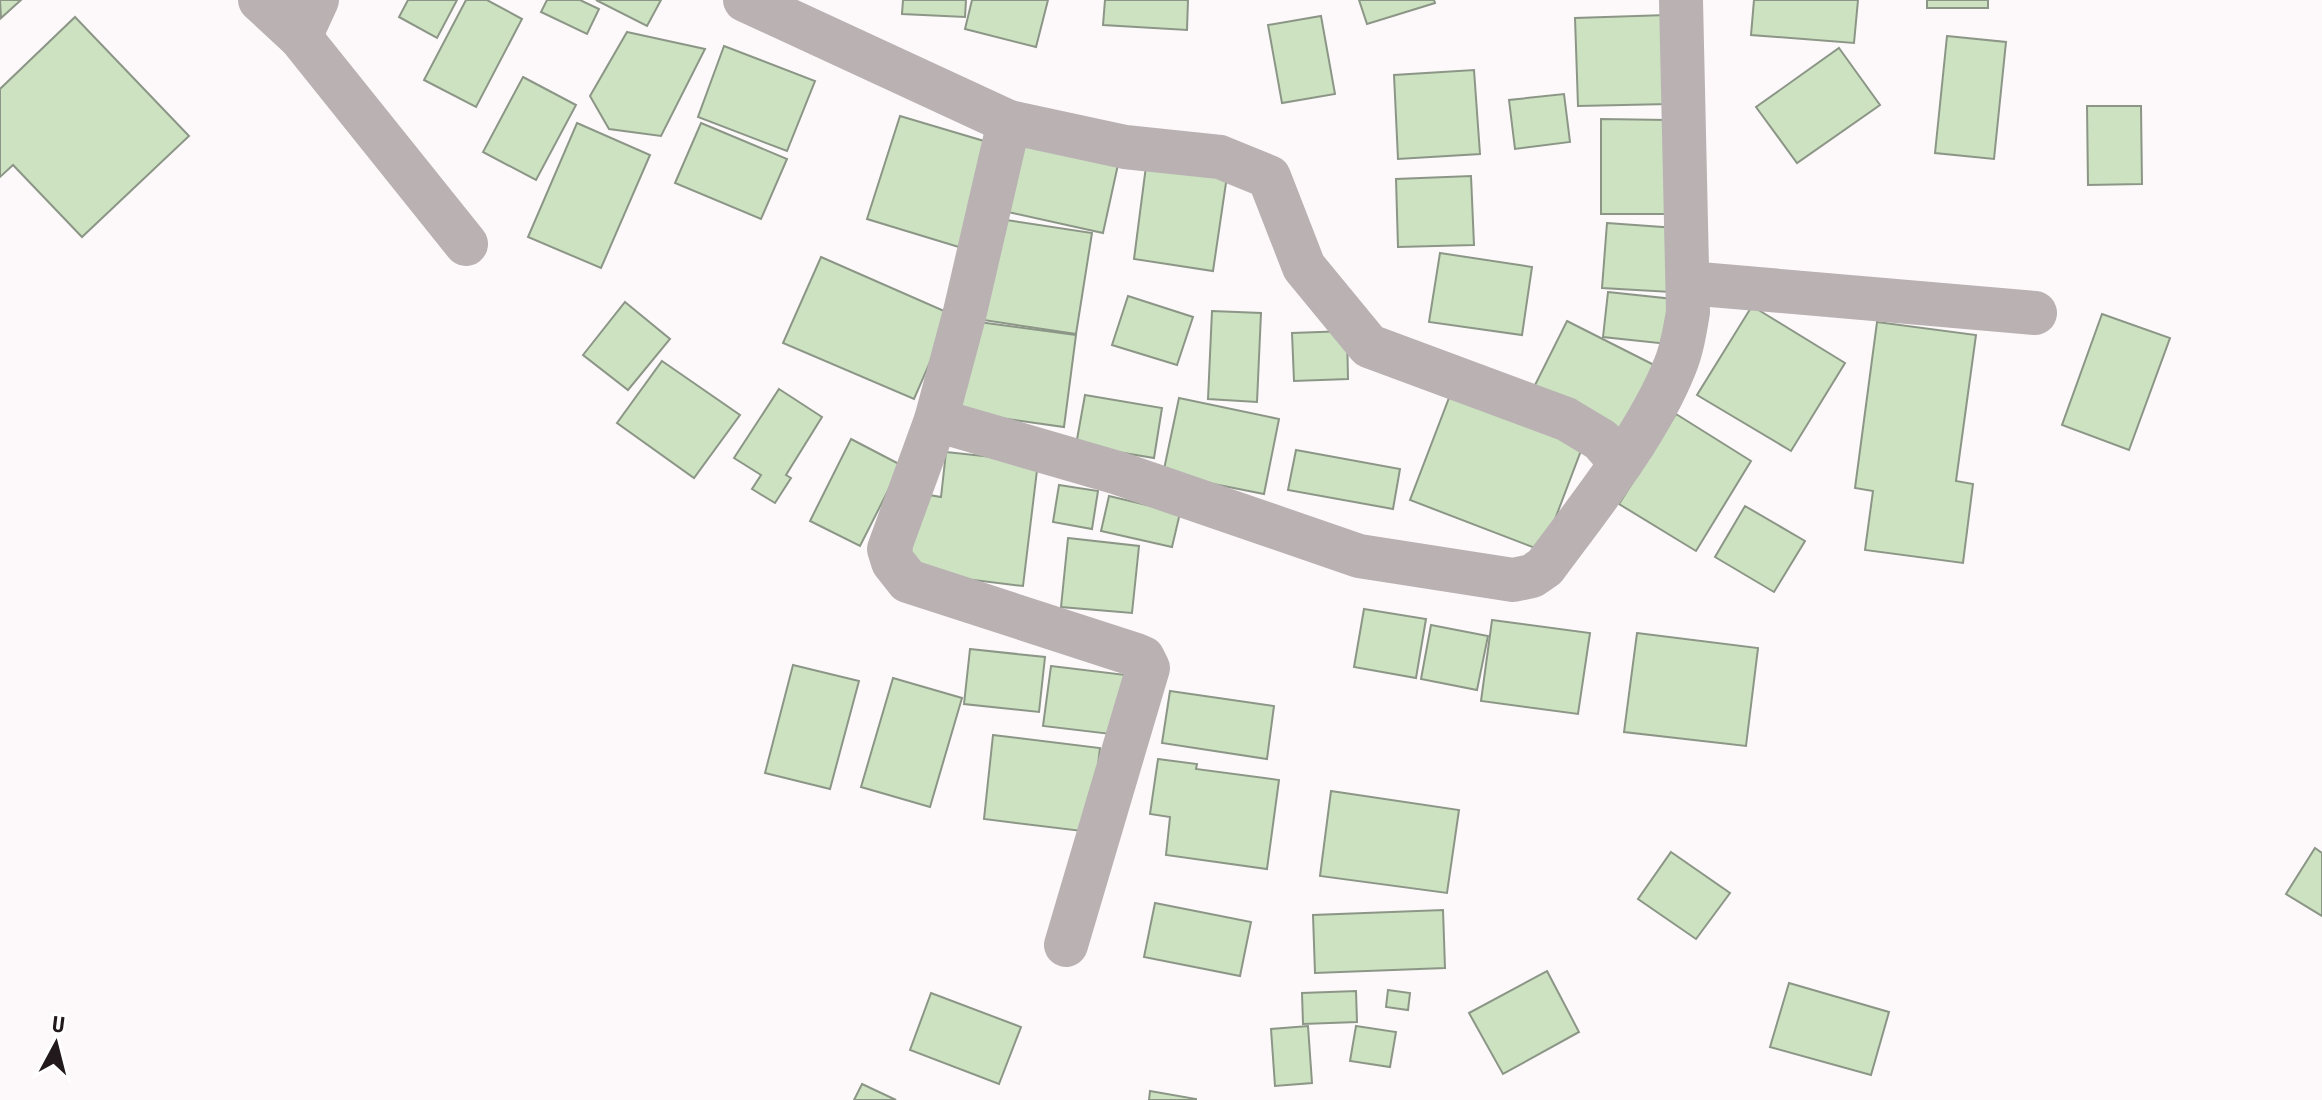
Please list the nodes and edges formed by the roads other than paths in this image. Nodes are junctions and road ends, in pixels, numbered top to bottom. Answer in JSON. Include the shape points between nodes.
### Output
{"nodes":[{"id":1,"x":260,"y":0,"type":"edge"},
{"id":2,"x":745,"y":0,"type":"edge"},
{"id":3,"x":1681,"y":0,"type":"edge"},
{"id":4,"x":309,"y":18,"type":"edge"},
{"id":5,"x":1009,"y":122,"type":"junction"},
{"id":6,"x":466,"y":244,"type":"dead end"},
{"id":7,"x":1688,"y":283,"type":"junction"},
{"id":8,"x":2035,"y":313,"type":"dead end"},
{"id":9,"x":936,"y":420,"type":"junction"},
{"id":10,"x":1621,"y":463,"type":"junction"},
{"id":11,"x":1066,"y":945,"type":"dead end"}],
"edges":[{"from":1,"to":4,"type":"street"},
{"from":2,"to":5,"type":"street"},
{"from":3,"to":7,"type":"street"},
{"from":4,"to":6,"type":"street"},
{"from":5,"to":9,"type":"street"},
{"from":5,"to":10,"type":"street","via":[[1125,147],[1220,157],[1269,177],[1304,267],[1369,346],[1566,419],[1601,440]]},
{"from":7,"to":8,"type":"street"},
{"from":7,"to":10,"type":"street","via":[[1677,363]]},
{"from":9,"to":10,"type":"street","via":[[1118,473],[1359,556],[1513,580],[1545,567]]},
{"from":9,"to":11,"type":"street","via":[[889,549],[908,581],[1136,655],[1148,668]]}]}
